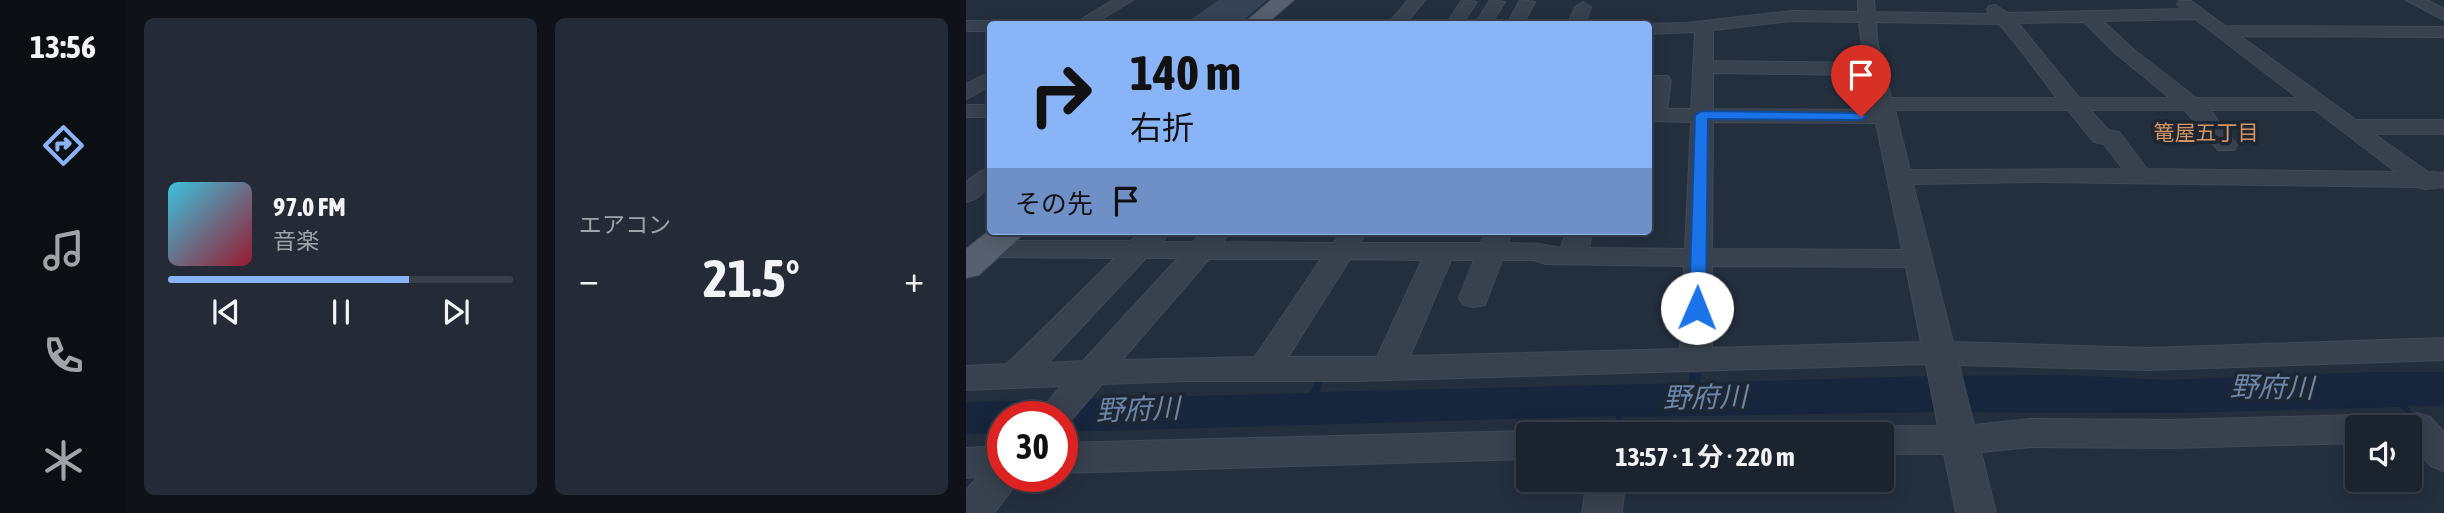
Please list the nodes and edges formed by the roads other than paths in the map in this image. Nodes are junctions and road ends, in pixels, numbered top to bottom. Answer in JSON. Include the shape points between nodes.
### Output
{"nodes":[{"id":1,"x":1125,"y":0,"type":"edge"},
{"id":2,"x":1284,"y":0,"type":"edge"},
{"id":3,"x":1293,"y":0,"type":"edge"},
{"id":4,"x":1417,"y":0,"type":"edge"},
{"id":5,"x":1744,"y":0,"type":"edge"},
{"id":6,"x":1986,"y":0,"type":"edge"},
{"id":7,"x":2110,"y":0,"type":"edge"},
{"id":8,"x":2180,"y":0,"type":"edge"},
{"id":9,"x":2414,"y":0,"type":"edge"},
{"id":10,"x":1469,"y":2,"type":"dead end"},
{"id":11,"x":1497,"y":2,"type":"dead end"},
{"id":12,"x":1527,"y":2,"type":"dead end"},
{"id":13,"x":1583,"y":7,"type":"dead end"},
{"id":14,"x":1866,"y":8,"type":"edge"},
{"id":15,"x":2199,"y":14,"type":"junction"},
{"id":16,"x":2444,"y":15,"type":"edge"},
{"id":17,"x":2128,"y":16,"type":"junction"},
{"id":18,"x":2089,"y":17,"type":"junction"},
{"id":19,"x":1759,"y":18,"type":"junction"},
{"id":20,"x":2004,"y":19,"type":"junction"},
{"id":21,"x":1088,"y":21,"type":"edge"},
{"id":22,"x":1257,"y":21,"type":"edge"},
{"id":23,"x":1266,"y":21,"type":"edge"},
{"id":24,"x":1399,"y":21,"type":"edge"},
{"id":25,"x":1456,"y":21,"type":"edge"},
{"id":26,"x":1485,"y":21,"type":"edge"},
{"id":27,"x":1517,"y":21,"type":"edge"},
{"id":28,"x":1577,"y":21,"type":"edge"},
{"id":29,"x":966,"y":26,"type":"edge"},
{"id":30,"x":987,"y":26,"type":"edge"},
{"id":31,"x":1704,"y":26,"type":"junction"},
{"id":32,"x":1652,"y":29,"type":"edge"},
{"id":33,"x":2222,"y":31,"type":"junction"},
{"id":34,"x":2444,"y":32,"type":"edge"},
{"id":35,"x":1703,"y":67,"type":"junction"},
{"id":36,"x":1875,"y":69,"type":"junction"},
{"id":37,"x":987,"y":80,"type":"edge"},
{"id":38,"x":1661,"y":80,"type":"dead end"},
{"id":39,"x":966,"y":93,"type":"edge"},
{"id":40,"x":2190,"y":104,"type":"junction"},
{"id":41,"x":2321,"y":104,"type":"junction"},
{"id":42,"x":2076,"y":106,"type":"junction"},
{"id":43,"x":966,"y":111,"type":"edge"},
{"id":44,"x":987,"y":111,"type":"edge"},
{"id":45,"x":1884,"y":111,"type":"junction"},
{"id":46,"x":1652,"y":115,"type":"edge"},
{"id":47,"x":1702,"y":115,"type":"junction"},
{"id":48,"x":2352,"y":127,"type":"junction"},
{"id":49,"x":2444,"y":127,"type":"edge"},
{"id":50,"x":2226,"y":145,"type":"dead end"},
{"id":51,"x":2140,"y":176,"type":"junction"},
{"id":52,"x":1900,"y":177,"type":"junction"},
{"id":53,"x":987,"y":178,"type":"edge"},
{"id":54,"x":2433,"y":180,"type":"edge"},
{"id":55,"x":966,"y":194,"type":"edge"},
{"id":56,"x":2444,"y":196,"type":"edge"},
{"id":57,"x":1099,"y":235,"type":"edge"},
{"id":58,"x":1147,"y":241,"type":"edge"},
{"id":59,"x":1347,"y":241,"type":"edge"},
{"id":60,"x":1397,"y":241,"type":"edge"},
{"id":61,"x":1495,"y":241,"type":"edge"},
{"id":62,"x":1209,"y":242,"type":"edge"},
{"id":63,"x":1576,"y":244,"type":"edge"},
{"id":64,"x":979,"y":248,"type":"edge"},
{"id":65,"x":1082,"y":251,"type":"junction"},
{"id":66,"x":1440,"y":251,"type":"junction"},
{"id":67,"x":1698,"y":257,"type":"junction"},
{"id":68,"x":1918,"y":259,"type":"junction"},
{"id":69,"x":1474,"y":298,"type":"dead end"},
{"id":70,"x":2444,"y":349,"type":"edge"},
{"id":71,"x":1938,"y":353,"type":"junction"},
{"id":72,"x":1696,"y":359,"type":"junction"},
{"id":73,"x":1388,"y":368,"type":"junction"},
{"id":74,"x":1264,"y":369,"type":"junction"},
{"id":75,"x":1092,"y":374,"type":"junction"},
{"id":76,"x":1015,"y":377,"type":"junction"},
{"id":77,"x":966,"y":378,"type":"edge"},
{"id":78,"x":1068,"y":401,"type":"edge"},
{"id":79,"x":2423,"y":427,"type":"edge"},
{"id":80,"x":2345,"y":429,"type":"edge"},
{"id":81,"x":1894,"y":440,"type":"edge"},
{"id":82,"x":1959,"y":440,"type":"junction"},
{"id":83,"x":1516,"y":445,"type":"edge"},
{"id":84,"x":2444,"y":456,"type":"edge"},
{"id":85,"x":1078,"y":458,"type":"edge"},
{"id":86,"x":987,"y":462,"type":"edge"},
{"id":87,"x":966,"y":463,"type":"edge"},
{"id":88,"x":988,"y":492,"type":"edge"},
{"id":89,"x":1605,"y":492,"type":"edge"},
{"id":90,"x":970,"y":513,"type":"edge"},
{"id":91,"x":1602,"y":513,"type":"edge"},
{"id":92,"x":1976,"y":513,"type":"edge"}],
"edges":[{"from":1,"to":21,"type":"street"},
{"from":2,"to":22,"type":"main road"},
{"from":3,"to":23,"type":"main road"},
{"from":4,"to":24,"type":"street"},
{"from":5,"to":19,"type":"street","via":[[1750,13]]},
{"from":6,"to":20,"type":"street"},
{"from":7,"to":17,"type":"street"},
{"from":8,"to":15,"type":"street"},
{"from":9,"to":16,"type":"street"},
{"from":10,"to":25,"type":"street"},
{"from":11,"to":26,"type":"street"},
{"from":12,"to":27,"type":"street"},
{"from":13,"to":28,"type":"street"},
{"from":14,"to":19,"type":"street"},
{"from":14,"to":20,"type":"street"},
{"from":14,"to":36,"type":"street"},
{"from":15,"to":17,"type":"street"},
{"from":15,"to":33,"type":"street"},
{"from":17,"to":18,"type":"street"},
{"from":18,"to":20,"type":"street"},
{"from":18,"to":40,"type":"street","via":[[2131,58]]},
{"from":19,"to":31,"type":"street"},
{"from":20,"to":42,"type":"street"},
{"from":29,"to":30,"type":"street"},
{"from":31,"to":32,"type":"street"},
{"from":31,"to":35,"type":"street"},
{"from":33,"to":34,"type":"street"},
{"from":33,"to":41,"type":"street"},
{"from":35,"to":36,"type":"street"},
{"from":35,"to":47,"type":"street"},
{"from":36,"to":45,"type":"street"},
{"from":37,"to":39,"type":"street"},
{"from":38,"to":46,"type":"street"},
{"from":40,"to":41,"type":"street"},
{"from":40,"to":42,"type":"street"},
{"from":40,"to":50,"type":"street"},
{"from":41,"to":48,"type":"street"},
{"from":42,"to":45,"type":"street"},
{"from":42,"to":51,"type":"street","via":[[2102,137],[2111,137]]},
{"from":43,"to":44,"type":"street"},
{"from":45,"to":47,"type":"street"},
{"from":45,"to":52,"type":"street"},
{"from":46,"to":47,"type":"street"},
{"from":47,"to":67,"type":"street"},
{"from":48,"to":49,"type":"street"},
{"from":48,"to":54,"type":"street"},
{"from":51,"to":52,"type":"street"},
{"from":51,"to":54,"type":"street"},
{"from":52,"to":68,"type":"street"},
{"from":53,"to":55,"type":"street"},
{"from":54,"to":56,"type":"street"},
{"from":57,"to":65,"type":"street"},
{"from":58,"to":62,"type":"street"},
{"from":58,"to":65,"type":"street"},
{"from":58,"to":76,"type":"street"},
{"from":59,"to":60,"type":"street"},
{"from":59,"to":62,"type":"street"},
{"from":59,"to":74,"type":"street"},
{"from":60,"to":66,"type":"street"},
{"from":61,"to":63,"type":"street","via":[[1546,256]]},
{"from":61,"to":66,"type":"street"},
{"from":61,"to":69,"type":"street"},
{"from":62,"to":75,"type":"street"},
{"from":63,"to":67,"type":"street"},
{"from":64,"to":65,"type":"street"},
{"from":66,"to":73,"type":"street"},
{"from":67,"to":68,"type":"street"},
{"from":67,"to":72,"type":"street"},
{"from":68,"to":71,"type":"street"},
{"from":70,"to":71,"type":"street","via":[[2148,359]]},
{"from":71,"to":72,"type":"street"},
{"from":71,"to":82,"type":"street"},
{"from":72,"to":73,"type":"street"},
{"from":73,"to":74,"type":"street"},
{"from":74,"to":75,"type":"street"},
{"from":75,"to":76,"type":"street"},
{"from":75,"to":78,"type":"street"},
{"from":76,"to":77,"type":"street"},
{"from":79,"to":84,"type":"street"},
{"from":80,"to":82,"type":"street","via":[[2031,433]]},
{"from":81,"to":82,"type":"street"},
{"from":82,"to":92,"type":"street"},
{"from":83,"to":85,"type":"street"},
{"from":86,"to":87,"type":"street"},
{"from":88,"to":90,"type":"street"},
{"from":89,"to":91,"type":"street"}]}
